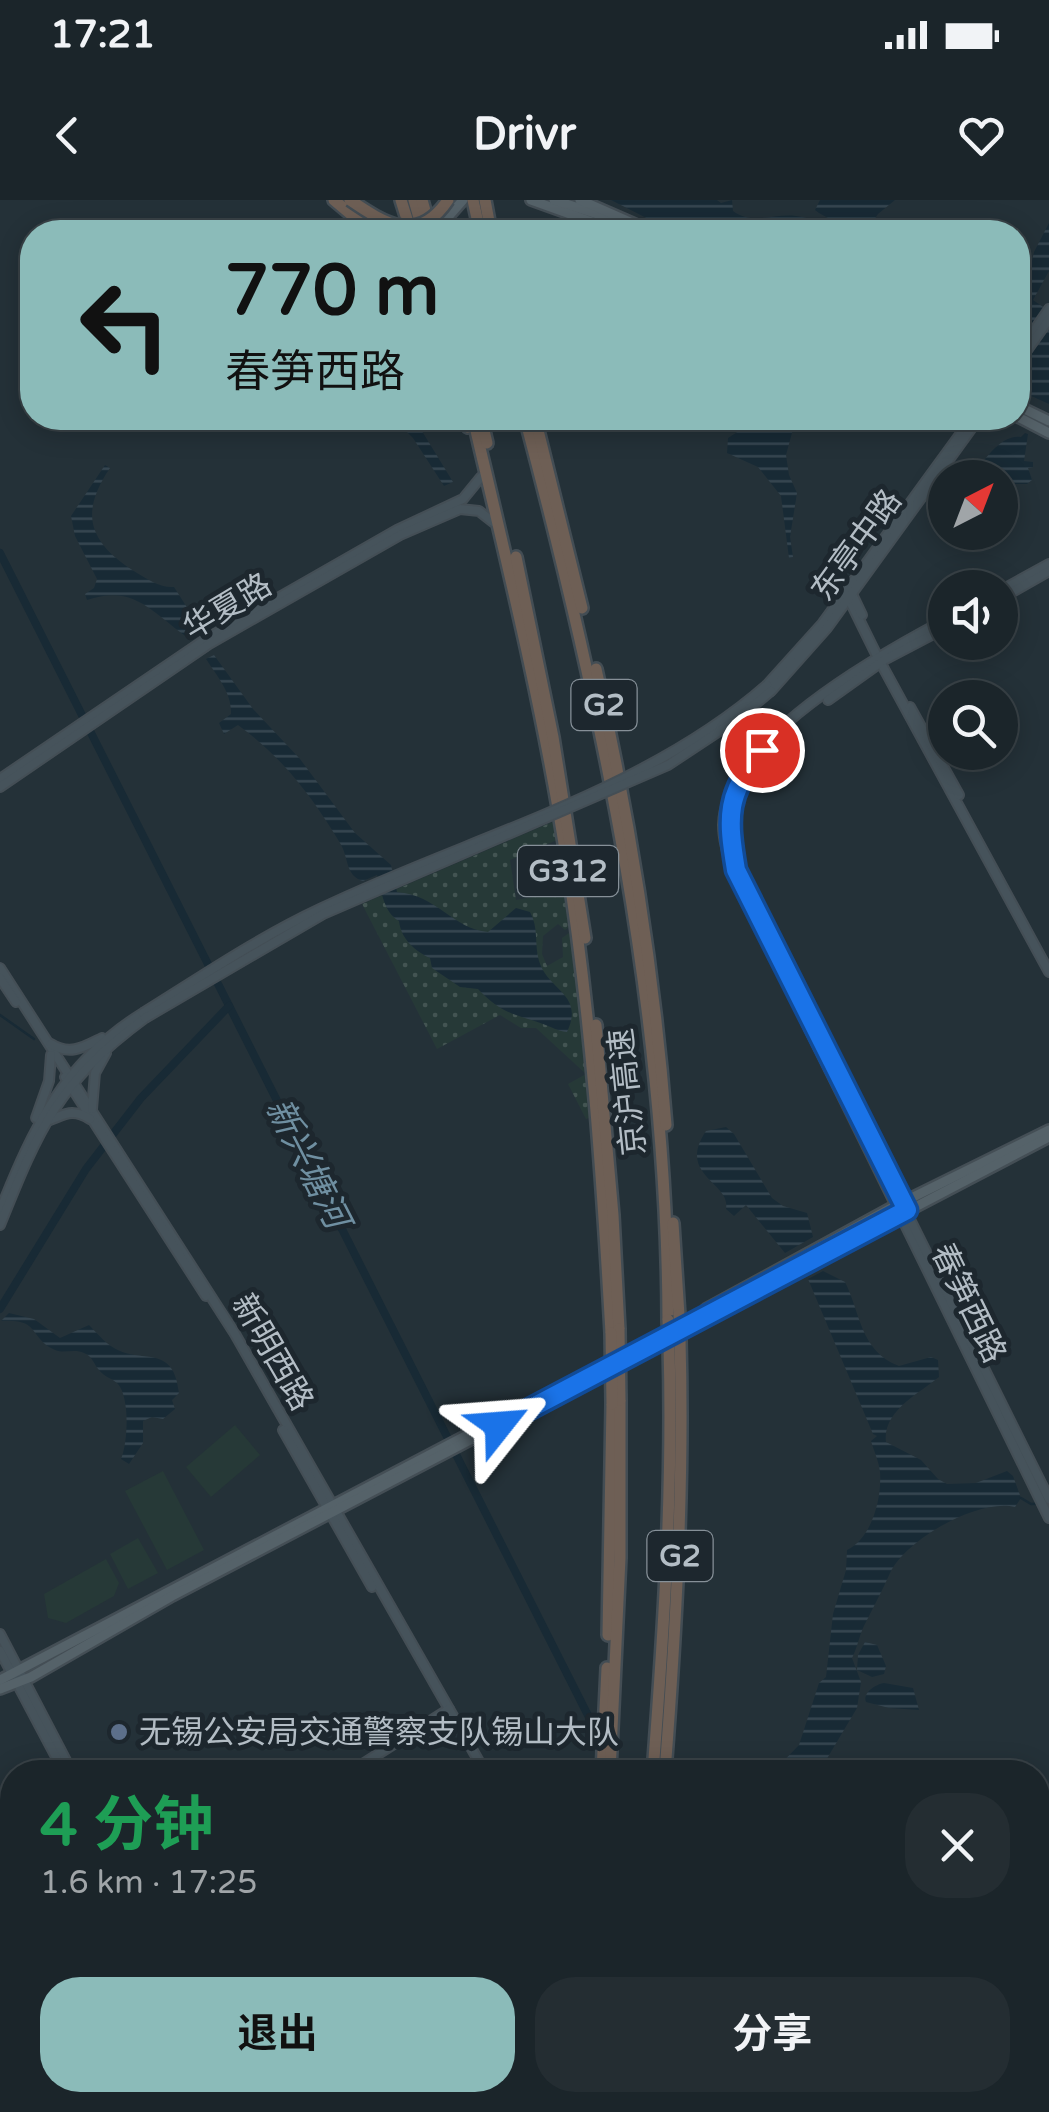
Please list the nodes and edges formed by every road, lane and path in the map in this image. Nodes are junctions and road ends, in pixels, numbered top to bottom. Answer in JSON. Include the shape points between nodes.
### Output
{"nodes":[{"id":1,"x":334,"y":200,"type":"edge"},
{"id":2,"x":350,"y":200,"type":"edge"},
{"id":3,"x":445,"y":200,"type":"edge"},
{"id":4,"x":463,"y":200,"type":"edge"},
{"id":5,"x":473,"y":200,"type":"edge"},
{"id":6,"x":530,"y":200,"type":"edge"},
{"id":7,"x":554,"y":200,"type":"edge"},
{"id":8,"x":580,"y":200,"type":"edge"},
{"id":9,"x":483,"y":209,"type":"edge"},
{"id":10,"x":358,"y":220,"type":"edge"},
{"id":11,"x":379,"y":220,"type":"edge"},
{"id":12,"x":429,"y":220,"type":"edge"},
{"id":13,"x":447,"y":220,"type":"edge"},
{"id":14,"x":586,"y":220,"type":"edge"},
{"id":15,"x":610,"y":220,"type":"edge"},
{"id":16,"x":626,"y":220,"type":"edge"},
{"id":17,"x":1049,"y":310,"type":"edge"},
{"id":18,"x":1049,"y":320,"type":"edge"},
{"id":19,"x":1030,"y":337,"type":"edge"},
{"id":20,"x":1030,"y":347,"type":"edge"},
{"id":21,"x":470,"y":430,"type":"edge"},
{"id":22,"x":471,"y":430,"type":"edge"},
{"id":23,"x":484,"y":430,"type":"edge"},
{"id":24,"x":528,"y":430,"type":"edge"},
{"id":25,"x":538,"y":430,"type":"edge"},
{"id":26,"x":967,"y":430,"type":"edge"},
{"id":27,"x":481,"y":477,"type":"junction"},
{"id":28,"x":493,"y":522,"type":"junction"},
{"id":29,"x":1049,"y":564,"type":"edge"},
{"id":30,"x":1049,"y":571,"type":"edge"},
{"id":31,"x":1018,"y":581,"type":"edge"},
{"id":32,"x":1018,"y":589,"type":"edge"},
{"id":33,"x":848,"y":595,"type":"junction"},
{"id":34,"x":518,"y":604,"type":"junction"},
{"id":35,"x":928,"y":630,"type":"edge"},
{"id":36,"x":928,"y":636,"type":"edge"},
{"id":37,"x":881,"y":658,"type":"junction"},
{"id":38,"x":99,"y":715,"type":"junction"},
{"id":39,"x":78,"y":729,"type":"junction"},
{"id":40,"x":0,"y":778,"type":"edge"},
{"id":41,"x":0,"y":786,"type":"edge"},
{"id":42,"x":0,"y":968,"type":"edge"},
{"id":43,"x":1049,"y":968,"type":"edge"},
{"id":44,"x":0,"y":978,"type":"edge"},
{"id":45,"x":111,"y":1039,"type":"junction"},
{"id":46,"x":47,"y":1040,"type":"junction"},
{"id":47,"x":51,"y":1055,"type":"junction"},
{"id":48,"x":70,"y":1081,"type":"junction"},
{"id":49,"x":92,"y":1109,"type":"junction"},
{"id":50,"x":94,"y":1122,"type":"junction"},
{"id":51,"x":40,"y":1124,"type":"junction"},
{"id":52,"x":102,"y":1129,"type":"junction"},
{"id":53,"x":1049,"y":1130,"type":"edge"},
{"id":54,"x":1049,"y":1138,"type":"edge"},
{"id":55,"x":900,"y":1208,"type":"junction"},
{"id":56,"x":0,"y":1211,"type":"edge"},
{"id":57,"x":0,"y":1225,"type":"edge"},
{"id":58,"x":673,"y":1318,"type":"junction"},
{"id":59,"x":614,"y":1331,"type":"junction"},
{"id":60,"x":674,"y":1342,"type":"junction"},
{"id":61,"x":978,"y":1366,"type":"junction"},
{"id":62,"x":1046,"y":1499,"type":"edge"},
{"id":63,"x":329,"y":1510,"type":"junction"},
{"id":64,"x":1049,"y":1518,"type":"edge"},
{"id":65,"x":0,"y":1634,"type":"edge"},
{"id":66,"x":612,"y":1643,"type":"junction"},
{"id":67,"x":0,"y":1651,"type":"edge"},
{"id":68,"x":18,"y":1676,"type":"junction"},
{"id":69,"x":0,"y":1680,"type":"edge"},
{"id":70,"x":0,"y":1689,"type":"edge"},
{"id":71,"x":448,"y":1710,"type":"junction"},
{"id":72,"x":58,"y":1760,"type":"edge"},
{"id":73,"x":65,"y":1760,"type":"edge"},
{"id":74,"x":369,"y":1760,"type":"edge"},
{"id":75,"x":475,"y":1760,"type":"edge"},
{"id":76,"x":603,"y":1760,"type":"edge"},
{"id":77,"x":610,"y":1760,"type":"edge"},
{"id":78,"x":654,"y":1760,"type":"edge"},
{"id":79,"x":666,"y":1760,"type":"edge"}],
"edges":[{"from":1,"to":10,"type":"highway"},
{"from":2,"to":11,"type":"highway","bridge":true},
{"from":3,"to":12,"type":"highway","bridge":true},
{"from":4,"to":13,"type":"main road"},
{"from":5,"to":9,"type":"highway"},
{"from":6,"to":14,"type":"main road"},
{"from":7,"to":15,"type":"main road"},
{"from":8,"to":16,"type":"main road"},
{"from":17,"to":19,"type":"main road"},
{"from":18,"to":20,"type":"main road"},
{"from":21,"to":27,"type":"highway"},
{"from":22,"to":34,"type":"highway","number":"G312"},
{"from":23,"to":59,"type":"highway","number":"G312","via":[[524,586],[575,860],[602,1074]]},
{"from":24,"to":58,"type":"highway","name":"京沪高速","number":"G2","via":[[589,673],[626,865],[654,1080]]},
{"from":25,"to":58,"type":"highway","name":"京沪高速","number":"G2","via":[[620,773],[643,910],[661,1054]]},
{"from":26,"to":33,"type":"main road","name":"东亭中路"},
{"from":27,"to":28,"type":"highway"},
{"from":27,"to":38,"type":"main road","name":"华夏路","via":[[462,499],[256,610]]},
{"from":28,"to":34,"type":"highway"},
{"from":28,"to":38,"type":"main road","name":"华夏路","via":[[479,510],[460,509],[400,535]]},
{"from":29,"to":31,"type":"main road"},
{"from":30,"to":32,"type":"main road"},
{"from":33,"to":37,"type":"main road"},
{"from":33,"to":45,"type":"main road","name":"东亭中路","bridge":true,"via":[[736,720],[668,765],[324,914]]},
{"from":34,"to":59,"type":"highway","number":"G312","via":[[566,854],[586,1004]]},
{"from":35,"to":37,"type":"main road","name":"春笋西路"},
{"from":36,"to":37,"type":"main road","name":"春笋西路"},
{"from":37,"to":43,"type":"main road"},
{"from":37,"to":55,"type":"main road","name":"春笋西路","via":[[762,750],[746,770],[728,823],[736,870]]},
{"from":38,"to":39,"type":"main road","name":"华夏路"},
{"from":39,"to":40,"type":"main road","name":"华夏路"},
{"from":39,"to":41,"type":"main road","name":"华夏路"},
{"from":42,"to":46,"type":"main road","name":"新明西路"},
{"from":44,"to":47,"type":"main road","name":"新明西路"},
{"from":45,"to":46,"type":"main road","via":[[67,1051]]},
{"from":45,"to":48,"type":"main road","name":"东亭中路"},
{"from":45,"to":49,"type":"main road","via":[[95,1072]]},
{"from":46,"to":48,"type":"main road","name":"新明西路"},
{"from":47,"to":48,"type":"main road","name":"新明西路"},
{"from":47,"to":51,"type":"main road"},
{"from":48,"to":49,"type":"main road","name":"新明西路"},
{"from":48,"to":50,"type":"main road","name":"新明西路"},
{"from":48,"to":51,"type":"main road","name":"东亭中路"},
{"from":49,"to":52,"type":"main road","name":"新明西路"},
{"from":50,"to":51,"type":"main road","via":[[71,1111]]},
{"from":50,"to":52,"type":"main road","name":"新明西路"},
{"from":51,"to":56,"type":"main road"},
{"from":51,"to":57,"type":"main road"},
{"from":52,"to":63,"type":"main road","name":"新明西路","via":[[235,1334]]},
{"from":53,"to":55,"type":"main road"},
{"from":54,"to":55,"type":"main road"},
{"from":55,"to":61,"type":"main road","name":"春笋西路"},
{"from":55,"to":63,"type":"main road"},
{"from":58,"to":60,"type":"highway","name":"京沪高速","number":"G2","bridge":true},
{"from":59,"to":66,"type":"highway","number":"G312","bridge":true,"via":[[620,1539]]},
{"from":60,"to":78,"type":"highway","name":"京沪高速","number":"G2"},
{"from":60,"to":79,"type":"highway","name":"京沪高速","number":"G2","via":[[683,1459]]},
{"from":61,"to":62,"type":"main road","name":"春笋西路"},
{"from":61,"to":62,"type":"main road","name":"春笋西路"},
{"from":62,"to":64,"type":"main road","name":"春笋西路"},
{"from":63,"to":68,"type":"main road"},
{"from":63,"to":71,"type":"main road","name":"新明西路"},
{"from":65,"to":68,"type":"main road"},
{"from":66,"to":76,"type":"highway","number":"G312"},
{"from":66,"to":77,"type":"highway","number":"G312"},
{"from":67,"to":68,"type":"main road"},
{"from":68,"to":69,"type":"main road"},
{"from":68,"to":70,"type":"main road"},
{"from":68,"to":72,"type":"main road"},
{"from":68,"to":73,"type":"main road"},
{"from":71,"to":74,"type":"main road"},
{"from":71,"to":75,"type":"main road","name":"新明西路"}]}
